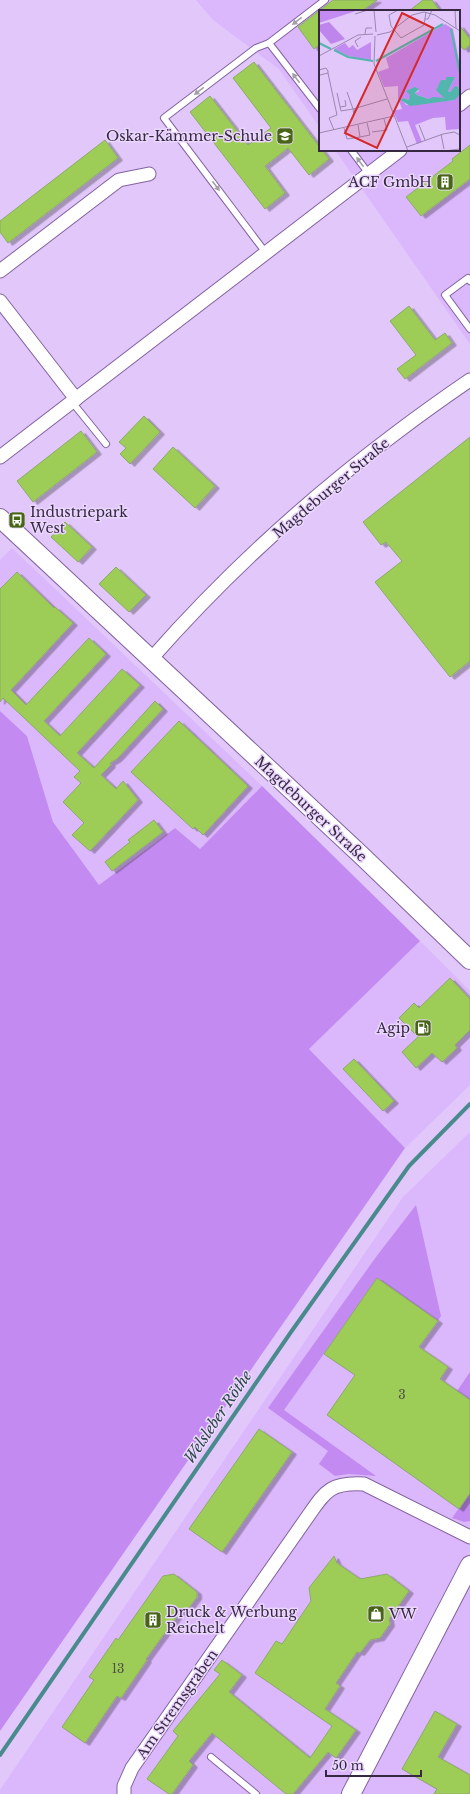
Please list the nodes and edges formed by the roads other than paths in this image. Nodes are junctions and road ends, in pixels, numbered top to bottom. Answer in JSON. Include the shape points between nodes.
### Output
{"nodes":[{"id":1,"x":325,"y":0,"type":"edge"},
{"id":2,"x":269,"y":43,"type":"junction"},
{"id":3,"x":470,"y":96,"type":"edge"},
{"id":4,"x":460,"y":104,"type":"edge"},
{"id":5,"x":319,"y":108,"type":"edge"},
{"id":6,"x":352,"y":151,"type":"edge"},
{"id":7,"x":399,"y":151,"type":"edge"},
{"id":8,"x":149,"y":174,"type":"dead end"},
{"id":9,"x":369,"y":174,"type":"junction"},
{"id":10,"x":266,"y":253,"type":"junction"},
{"id":11,"x":0,"y":271,"type":"edge"},
{"id":12,"x":470,"y":281,"type":"edge"},
{"id":13,"x":0,"y":301,"type":"edge"},
{"id":14,"x":470,"y":329,"type":"edge"},
{"id":15,"x":470,"y":380,"type":"edge"},
{"id":16,"x":74,"y":401,"type":"junction"},
{"id":17,"x":106,"y":444,"type":"dead end"},
{"id":18,"x":0,"y":457,"type":"edge"},
{"id":19,"x":0,"y":518,"type":"edge"},
{"id":20,"x":151,"y":659,"type":"junction"},
{"id":21,"x":470,"y":960,"type":"edge"},
{"id":22,"x":470,"y":1536,"type":"edge"},
{"id":23,"x":470,"y":1565,"type":"edge"},
{"id":24,"x":211,"y":1757,"type":"dead end"},
{"id":25,"x":124,"y":1794,"type":"edge"},
{"id":26,"x":256,"y":1794,"type":"edge"},
{"id":27,"x":351,"y":1794,"type":"edge"}],
"edges":[{"from":1,"to":2,"type":"lane","one_way":true},
{"from":5,"to":2,"type":"lane","one_way":true},
{"from":2,"to":10,"type":"lane","one_way":true,"via":[[256,48],[164,118]]},
{"from":3,"to":4,"type":"street"},
{"from":9,"to":6,"type":"lane","one_way":true},
{"from":7,"to":9,"type":"street"},
{"from":8,"to":11,"type":"street","via":[[119,180]]},
{"from":9,"to":10,"type":"street"},
{"from":10,"to":16,"type":"street"},
{"from":12,"to":14,"type":"lane","via":[[468,278],[445,295]]},
{"from":13,"to":16,"type":"street"},
{"from":15,"to":20,"type":"street","name":"Magdeburger Straße","via":[[396,433],[319,495],[210,595]]},
{"from":16,"to":17,"type":"lane"},
{"from":16,"to":18,"type":"street"},
{"from":19,"to":20,"type":"main road","name":"Magdeburger Straße"},
{"from":20,"to":21,"type":"main road","name":"Magdeburger Straße"},
{"from":22,"to":25,"type":"street","name":"Am Stremsgraben","via":[[364,1484],[348,1483],[332,1488],[322,1496],[137,1762],[127,1778]]},
{"from":23,"to":27,"type":"main road"},
{"from":24,"to":26,"type":"lane"}]}
